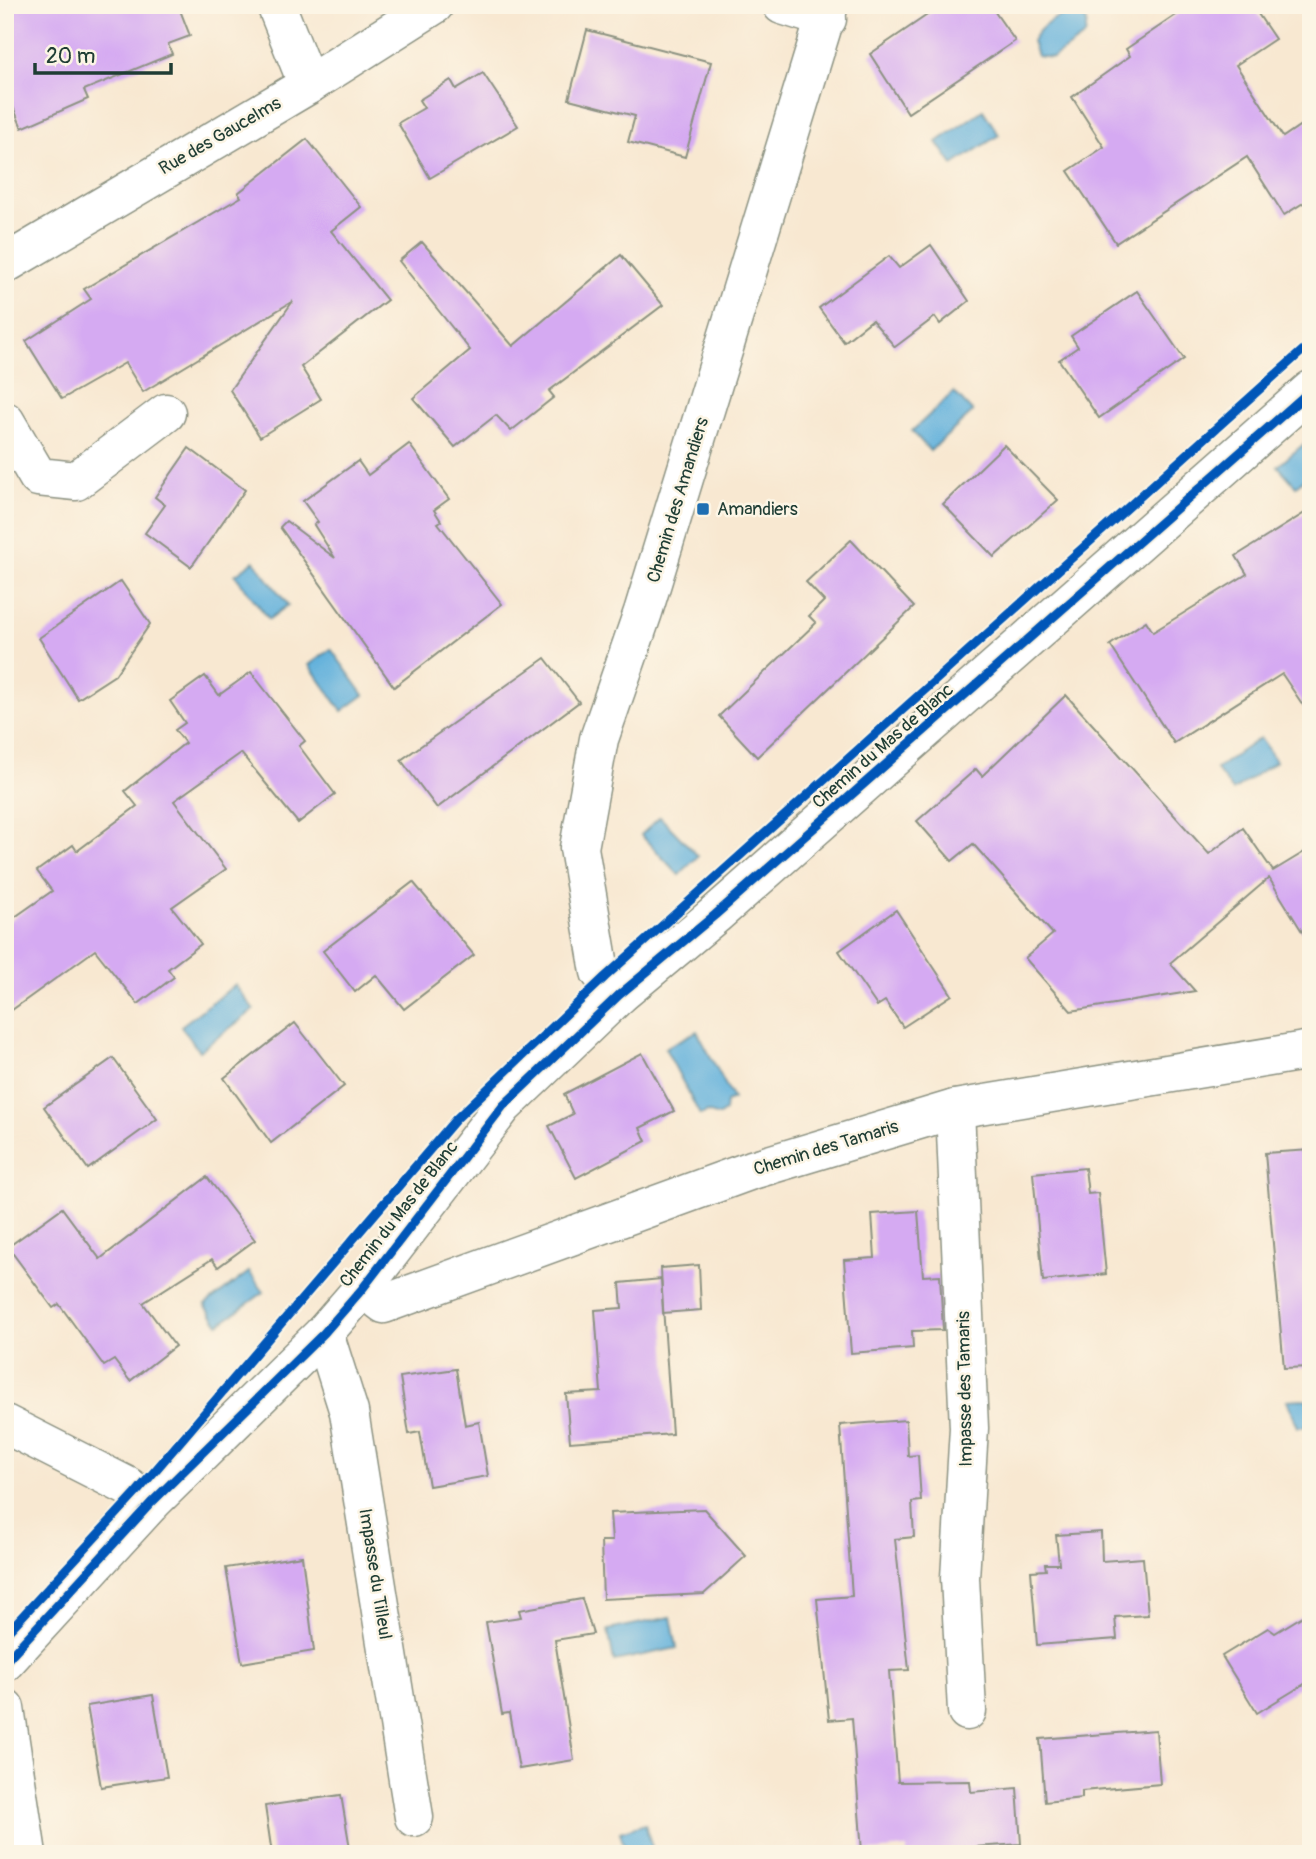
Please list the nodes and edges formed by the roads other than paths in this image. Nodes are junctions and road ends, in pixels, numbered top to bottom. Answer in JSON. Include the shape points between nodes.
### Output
{"nodes":[{"id":1,"x":276,"y":5,"type":"edge"},
{"id":2,"x":434,"y":5,"type":"edge"},
{"id":3,"x":782,"y":5,"type":"edge"},
{"id":4,"x":828,"y":12,"type":"edge"},
{"id":5,"x":308,"y":85,"type":"junction"},
{"id":6,"x":5,"y":264,"type":"edge"},
{"id":7,"x":1311,"y":390,"type":"edge"},
{"id":8,"x":166,"y":413,"type":"dead end"},
{"id":9,"x":5,"y":421,"type":"edge"},
{"id":10,"x":619,"y":995,"type":"junction"},
{"id":11,"x":1311,"y":1050,"type":"edge"},
{"id":12,"x":955,"y":1109,"type":"junction"},
{"id":13,"x":363,"y":1288,"type":"junction"},
{"id":14,"x":324,"y":1334,"type":"junction"},
{"id":15,"x":5,"y":1424,"type":"edge"},
{"id":16,"x":151,"y":1503,"type":"junction"},
{"id":17,"x":5,"y":1662,"type":"edge"},
{"id":18,"x":5,"y":1708,"type":"edge"},
{"id":19,"x":967,"y":1711,"type":"dead end"},
{"id":20,"x":414,"y":1817,"type":"dead end"},
{"id":21,"x":27,"y":1854,"type":"edge"}],
"edges":[{"from":1,"to":5,"type":"street"},
{"from":2,"to":5,"type":"street","name":"Rue des Gaucelms"},
{"from":3,"to":4,"type":"street"},
{"from":4,"to":10,"type":"street","name":"Chemin des Amandiers","via":[[643,612],[599,739],[579,848],[600,972]]},
{"from":5,"to":6,"type":"street","name":"Rue des Gaucelms"},
{"from":7,"to":10,"type":"street","name":"Chemin du Mas de Blanc"},
{"from":8,"to":9,"type":"street","via":[[76,481],[38,477]]},
{"from":10,"to":13,"type":"street","name":"Chemin du Mas de Blanc","via":[[503,1106]]},
{"from":11,"to":12,"type":"street","name":"Chemin des Tamaris"},
{"from":12,"to":13,"type":"street","name":"Chemin des Tamaris","via":[[752,1170],[384,1304]]},
{"from":12,"to":19,"type":"street","name":"Impasse des Tamaris","via":[[969,1428],[960,1578]]},
{"from":13,"to":14,"type":"street","name":"Chemin du Mas de Blanc"},
{"from":14,"to":16,"type":"street","name":"Chemin du Mas de Blanc"},
{"from":14,"to":20,"type":"street","name":"Impasse du Tilleul","via":[[349,1412]]},
{"from":15,"to":16,"type":"street","via":[[127,1486]]},
{"from":16,"to":17,"type":"street","name":"Chemin du Mas de Blanc"},
{"from":18,"to":21,"type":"street"}]}
